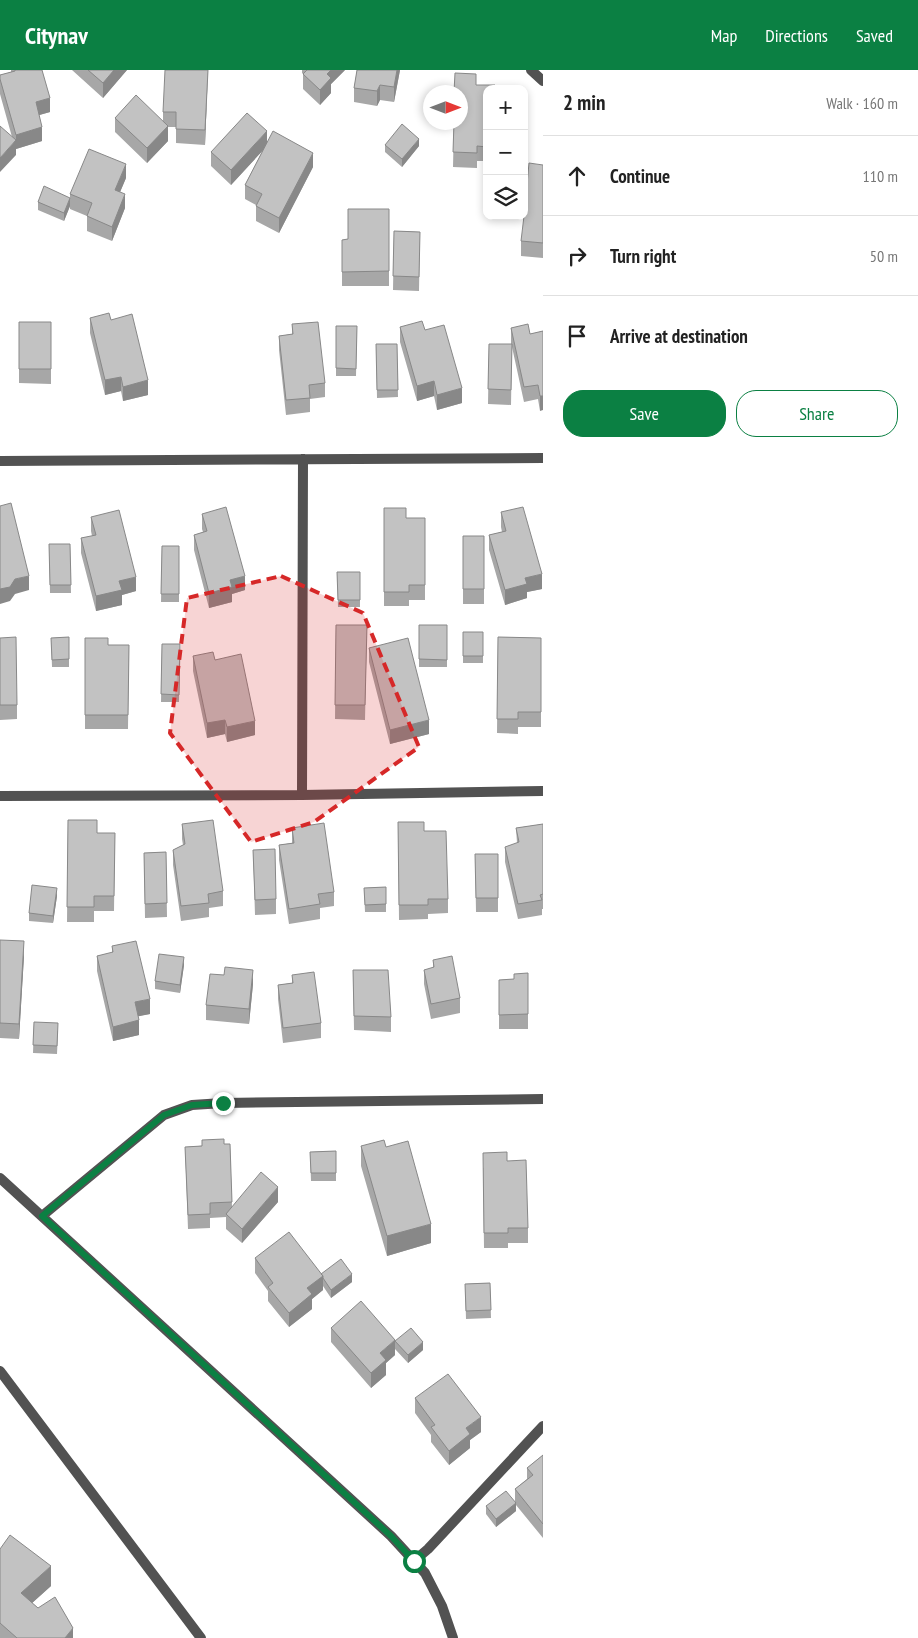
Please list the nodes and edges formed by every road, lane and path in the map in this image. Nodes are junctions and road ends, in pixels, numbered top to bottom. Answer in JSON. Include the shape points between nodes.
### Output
{"nodes":[{"id":1,"x":531,"y":70,"type":"edge"},
{"id":2,"x":543,"y":81,"type":"edge"},
{"id":3,"x":543,"y":458,"type":"edge"},
{"id":4,"x":303,"y":459,"type":"junction"},
{"id":5,"x":0,"y":461,"type":"edge"},
{"id":6,"x":543,"y":791,"type":"edge"},
{"id":7,"x":302,"y":795,"type":"junction"},
{"id":8,"x":0,"y":796,"type":"edge"},
{"id":9,"x":543,"y":1099,"type":"edge"},
{"id":10,"x":0,"y":1178,"type":"edge"},
{"id":11,"x":42,"y":1216,"type":"junction"},
{"id":12,"x":0,"y":1371,"type":"edge"},
{"id":13,"x":543,"y":1426,"type":"edge"},
{"id":14,"x":414,"y":1561,"type":"junction"},
{"id":15,"x":201,"y":1638,"type":"edge"},
{"id":16,"x":453,"y":1638,"type":"edge"}],
"edges":[{"from":1,"to":2,"type":"street"},
{"from":3,"to":4,"type":"street"},
{"from":4,"to":5,"type":"street"},
{"from":4,"to":7,"type":"street"},
{"from":6,"to":7,"type":"street"},
{"from":7,"to":8,"type":"street"},
{"from":9,"to":11,"type":"street","via":[[192,1105],[164,1115]]},
{"from":10,"to":11,"type":"street"},
{"from":11,"to":14,"type":"street","via":[[391,1536]]},
{"from":12,"to":15,"type":"street"},
{"from":13,"to":14,"type":"street"},
{"from":14,"to":16,"type":"street","via":[[425,1573],[438,1598]]}]}
